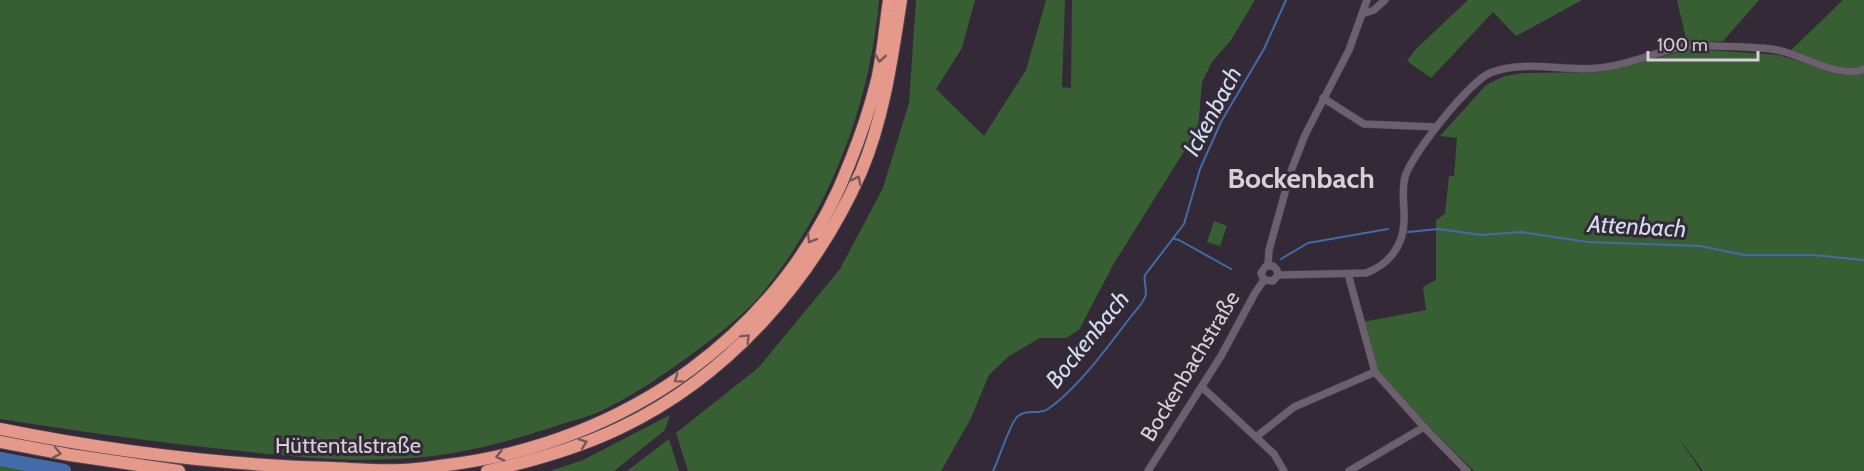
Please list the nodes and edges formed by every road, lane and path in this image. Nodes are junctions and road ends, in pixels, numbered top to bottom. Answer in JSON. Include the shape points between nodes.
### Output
{"nodes":[{"id":1,"x":889,"y":0,"type":"edge"},
{"id":2,"x":901,"y":0,"type":"edge"},
{"id":3,"x":1367,"y":0,"type":"edge"},
{"id":4,"x":1385,"y":0,"type":"edge"},
{"id":5,"x":1362,"y":14,"type":"junction"},
{"id":6,"x":1864,"y":69,"type":"edge"},
{"id":7,"x":1323,"y":98,"type":"junction"},
{"id":8,"x":1436,"y":127,"type":"junction"},
{"id":9,"x":1268,"y":266,"type":"junction"},
{"id":10,"x":1348,"y":274,"type":"junction"},
{"id":11,"x":1278,"y":275,"type":"junction"},
{"id":12,"x":1264,"y":280,"type":"junction"},
{"id":13,"x":1375,"y":372,"type":"junction"},
{"id":14,"x":1202,"y":387,"type":"junction"},
{"id":15,"x":1424,"y":427,"type":"junction"},
{"id":16,"x":0,"y":429,"type":"edge"},
{"id":17,"x":1256,"y":437,"type":"junction"},
{"id":18,"x":0,"y":442,"type":"edge"},
{"id":19,"x":164,"y":470,"type":"edge"},
{"id":20,"x":179,"y":471,"type":"edge"},
{"id":21,"x":487,"y":471,"type":"edge"},
{"id":22,"x":1148,"y":471,"type":"edge"},
{"id":23,"x":1284,"y":471,"type":"edge"},
{"id":24,"x":1349,"y":471,"type":"edge"},
{"id":25,"x":1467,"y":471,"type":"edge"}],
"edges":[{"from":1,"to":16,"type":"highway","name":"Hüttentalstraße","one_way":true,"via":[[877,78],[864,123],[849,165],[802,255],[735,333],[695,367],[652,397],[582,432],[476,461],[402,470],[283,467],[164,456]]},
{"from":21,"to":2,"type":"highway","one_way":true,"via":[[585,444],[657,408],[701,378],[779,304],[812,261],[861,170],[888,82]]},
{"from":3,"to":5,"type":"street"},
{"from":4,"to":5,"type":"street"},
{"from":5,"to":7,"type":"street","via":[[1349,50]]},
{"from":6,"to":8,"type":"street","via":[[1840,71],[1780,51],[1692,45],[1598,68],[1521,67],[1490,73],[1477,82]]},
{"from":7,"to":8,"type":"street","via":[[1364,124]]},
{"from":7,"to":9,"type":"street","via":[[1291,171]]},
{"from":8,"to":10,"type":"street","via":[[1405,176],[1404,224],[1394,254],[1377,269]]},
{"from":9,"to":11,"type":"street","via":[[1275,268]]},
{"from":9,"to":12,"type":"street","via":[[1261,273]]},
{"from":10,"to":11,"type":"street"},
{"from":10,"to":13,"type":"street"},
{"from":11,"to":12,"type":"street","via":[[1273,281]]},
{"from":12,"to":14,"type":"street","name":"Bockenbachstraße"},
{"from":13,"to":15,"type":"street"},
{"from":13,"to":17,"type":"street","via":[[1294,408]]},
{"from":14,"to":17,"type":"street"},
{"from":14,"to":22,"type":"street","name":"Bockenbachstraße"},
{"from":15,"to":24,"type":"street"},
{"from":15,"to":25,"type":"street"},
{"from":17,"to":23,"type":"street","via":[[1274,454]]},
{"from":18,"to":19,"type":"highway","one_way":true},
{"from":19,"to":20,"type":"highway"}]}
